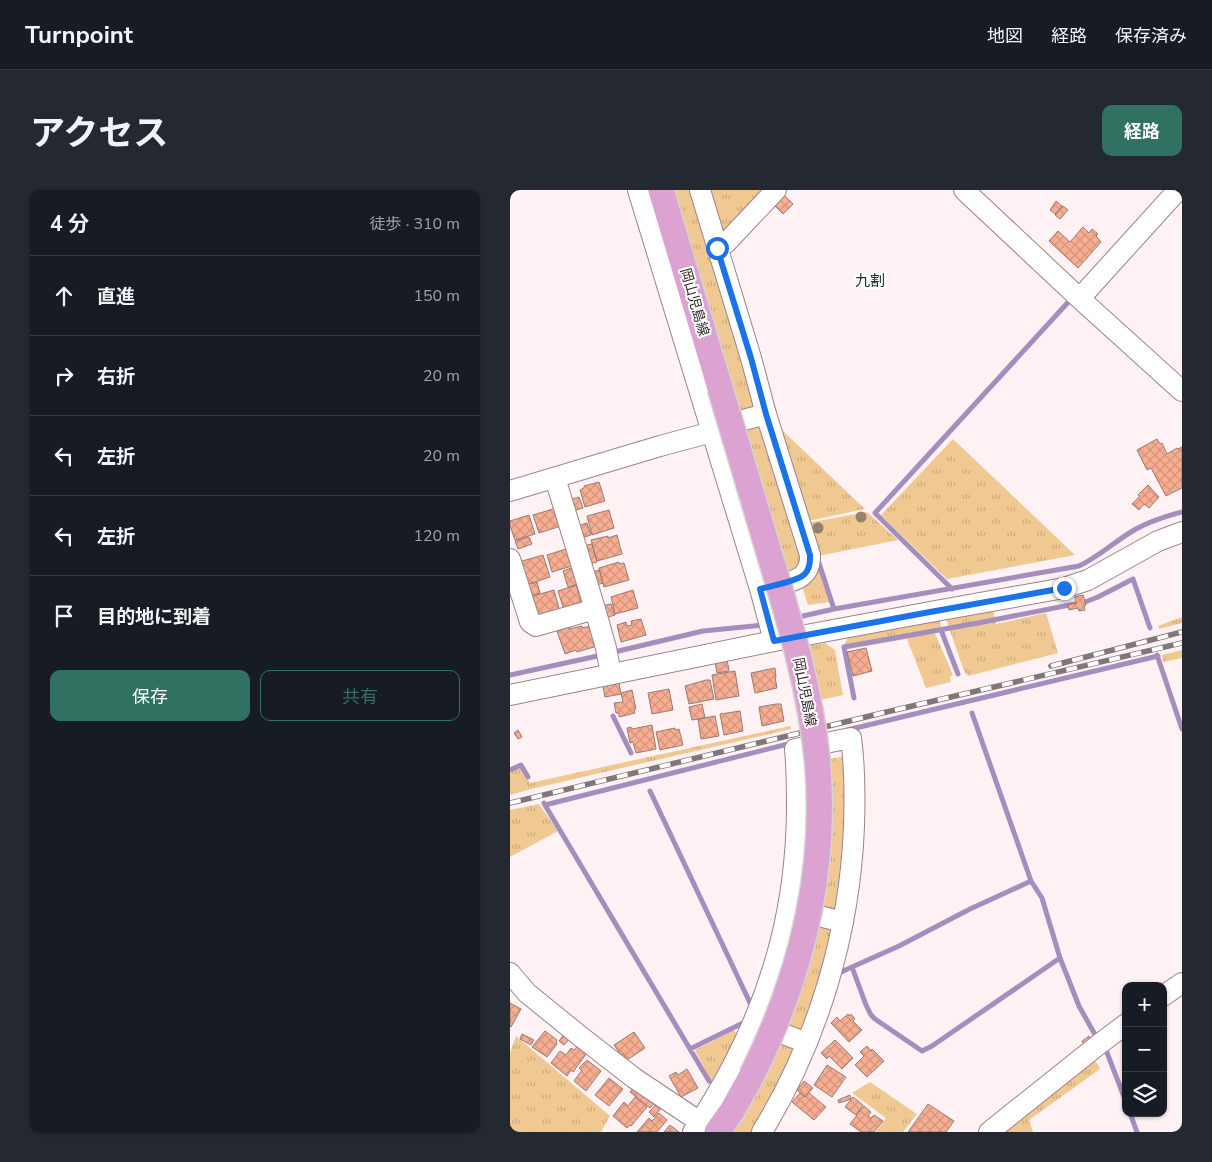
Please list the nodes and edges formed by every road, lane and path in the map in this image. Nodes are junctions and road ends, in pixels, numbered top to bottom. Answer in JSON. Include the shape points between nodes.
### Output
{"nodes":[{"id":1,"x":638,"y":190,"type":"edge"},
{"id":2,"x":662,"y":190,"type":"edge"},
{"id":3,"x":700,"y":190,"type":"edge"},
{"id":4,"x":776,"y":190,"type":"edge"},
{"id":5,"x":964,"y":190,"type":"edge"},
{"id":6,"x":1178,"y":190,"type":"edge"},
{"id":7,"x":717,"y":248,"type":"junction"},
{"id":8,"x":1077,"y":295,"type":"junction"},
{"id":9,"x":1182,"y":391,"type":"edge"},
{"id":10,"x":766,"y":414,"type":"junction"},
{"id":11,"x":708,"y":433,"type":"junction"},
{"id":12,"x":555,"y":478,"type":"junction"},
{"id":13,"x":510,"y":491,"type":"edge"},
{"id":14,"x":1182,"y":532,"type":"edge"},
{"id":15,"x":510,"y":558,"type":"edge"},
{"id":16,"x":760,"y":589,"type":"junction"},
{"id":17,"x":595,"y":609,"type":"junction"},
{"id":18,"x":771,"y":630,"type":"junction"},
{"id":19,"x":608,"y":661,"type":"junction"},
{"id":20,"x":510,"y":695,"type":"edge"},
{"id":21,"x":788,"y":908,"type":"junction"},
{"id":22,"x":843,"y":922,"type":"junction"},
{"id":23,"x":510,"y":973,"type":"edge"},
{"id":24,"x":1182,"y":982,"type":"edge"},
{"id":25,"x":1167,"y":993,"type":"edge"},
{"id":26,"x":754,"y":1022,"type":"junction"},
{"id":27,"x":1122,"y":1027,"type":"edge"},
{"id":28,"x":807,"y":1043,"type":"junction"},
{"id":29,"x":703,"y":1129,"type":"edge"},
{"id":30,"x":762,"y":1132,"type":"edge"},
{"id":31,"x":989,"y":1132,"type":"edge"}],
"edges":[{"from":1,"to":11,"type":"street"},
{"from":2,"to":29,"type":"main road","name":"岡山児島線","bridge":true,"via":[[802,668],[817,756],[819,789],[819,826],[810,910],[785,1000],[752,1076],[732,1110]]},
{"from":3,"to":7,"type":"street"},
{"from":4,"to":7,"type":"street","via":[[726,243]]},
{"from":5,"to":8,"type":"street"},
{"from":6,"to":8,"type":"street"},
{"from":7,"to":10,"type":"street"},
{"from":8,"to":9,"type":"street"},
{"from":10,"to":11,"type":"street"},
{"from":10,"to":16,"type":"street","via":[[810,563],[805,575],[799,579]]},
{"from":11,"to":12,"type":"street"},
{"from":11,"to":16,"type":"street"},
{"from":12,"to":13,"type":"street"},
{"from":12,"to":17,"type":"street"},
{"from":14,"to":18,"type":"street","via":[[1158,541],[1088,580],[1064,588],[930,612]]},
{"from":15,"to":17,"type":"street","via":[[530,622],[536,626]]},
{"from":16,"to":18,"type":"street"},
{"from":17,"to":19,"type":"street"},
{"from":18,"to":19,"type":"street"},
{"from":19,"to":20,"type":"street"},
{"from":21,"to":22,"type":"street"},
{"from":21,"to":22,"type":"street","via":[[796,842],[795,749],[851,738],[856,796]]},
{"from":21,"to":26,"type":"street","via":[[768,986]]},
{"from":22,"to":28,"type":"street","via":[[832,972]]},
{"from":23,"to":29,"type":"street","via":[[527,993]]},
{"from":24,"to":25,"type":"street"},
{"from":26,"to":28,"type":"street"},
{"from":26,"to":29,"type":"street"},
{"from":27,"to":31,"type":"street"},
{"from":28,"to":30,"type":"street"}]}
